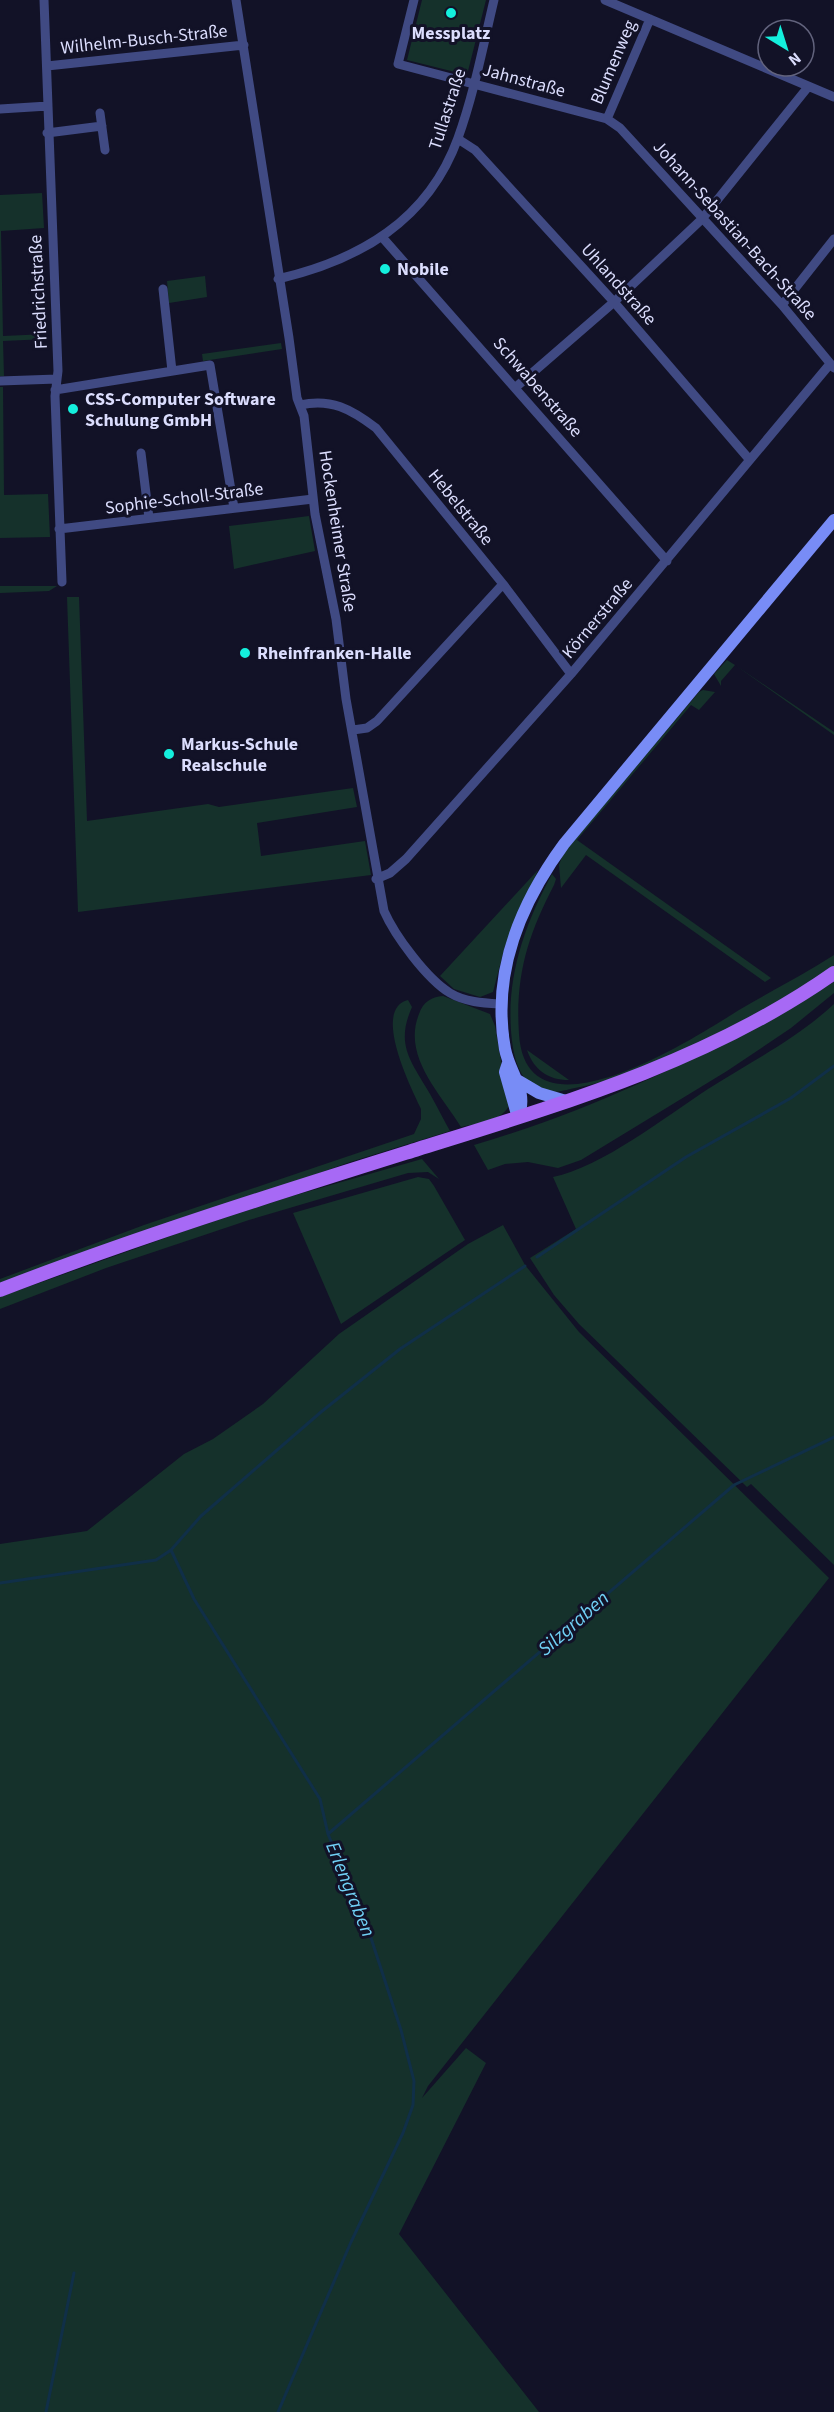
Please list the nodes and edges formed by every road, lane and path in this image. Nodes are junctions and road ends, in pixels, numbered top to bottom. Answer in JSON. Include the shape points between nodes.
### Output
{"nodes":[{"id":1,"x":44,"y":0,"type":"edge"},
{"id":2,"x":236,"y":0,"type":"edge"},
{"id":3,"x":414,"y":0,"type":"edge"},
{"id":4,"x":494,"y":0,"type":"edge"},
{"id":5,"x":605,"y":0,"type":"edge"},
{"id":6,"x":650,"y":19,"type":"junction"},
{"id":7,"x":244,"y":45,"type":"junction"},
{"id":8,"x":47,"y":66,"type":"junction"},
{"id":9,"x":473,"y":84,"type":"junction"},
{"id":10,"x":808,"y":87,"type":"junction"},
{"id":11,"x":834,"y":97,"type":"edge"},
{"id":12,"x":48,"y":106,"type":"junction"},
{"id":13,"x":0,"y":109,"type":"edge"},
{"id":14,"x":100,"y":113,"type":"dead end"},
{"id":15,"x":607,"y":119,"type":"junction"},
{"id":16,"x":102,"y":126,"type":"junction"},
{"id":17,"x":47,"y":133,"type":"junction"},
{"id":18,"x":458,"y":139,"type":"junction"},
{"id":19,"x":105,"y":150,"type":"dead end"},
{"id":20,"x":702,"y":219,"type":"junction"},
{"id":21,"x":382,"y":237,"type":"junction"},
{"id":22,"x":834,"y":239,"type":"edge"},
{"id":23,"x":278,"y":279,"type":"junction"},
{"id":24,"x":163,"y":289,"type":"dead end"},
{"id":25,"x":614,"y":302,"type":"junction"},
{"id":26,"x":782,"y":305,"type":"junction"},
{"id":27,"x":832,"y":366,"type":"edge"},
{"id":28,"x":172,"y":371,"type":"junction"},
{"id":29,"x":57,"y":379,"type":"junction"},
{"id":30,"x":0,"y":381,"type":"edge"},
{"id":31,"x":516,"y":387,"type":"junction"},
{"id":32,"x":55,"y":390,"type":"junction"},
{"id":33,"x":300,"y":405,"type":"junction"},
{"id":34,"x":141,"y":453,"type":"dead end"},
{"id":35,"x":749,"y":459,"type":"junction"},
{"id":36,"x":313,"y":499,"type":"junction"},
{"id":37,"x":234,"y":508,"type":"junction"},
{"id":38,"x":150,"y":518,"type":"junction"},
{"id":39,"x":834,"y":520,"type":"edge"},
{"id":40,"x":59,"y":529,"type":"junction"},
{"id":41,"x":667,"y":561,"type":"junction"},
{"id":42,"x":62,"y":582,"type":"dead end"},
{"id":43,"x":503,"y":584,"type":"junction"},
{"id":44,"x":572,"y":675,"type":"junction"},
{"id":45,"x":353,"y":730,"type":"junction"},
{"id":46,"x":376,"y":879,"type":"junction"},
{"id":47,"x":834,"y":973,"type":"edge"},
{"id":48,"x":500,"y":1004,"type":"junction"},
{"id":49,"x":508,"y":1063,"type":"junction"},
{"id":50,"x":517,"y":1080,"type":"junction"},
{"id":51,"x":566,"y":1101,"type":"junction"},
{"id":52,"x":518,"y":1118,"type":"junction"},
{"id":53,"x":0,"y":1290,"type":"edge"}],
"edges":[{"from":1,"to":8,"type":"street","name":"Friedrichstraße"},
{"from":2,"to":7,"type":"street","name":"Hockenheimer Straße"},
{"from":3,"to":9,"type":"street","name":"Jahnstraße","via":[[398,64]]},
{"from":4,"to":9,"type":"street","name":"Tullastraße"},
{"from":5,"to":6,"type":"street"},
{"from":6,"to":10,"type":"street"},
{"from":6,"to":15,"type":"street","name":"Blumenweg"},
{"from":7,"to":8,"type":"street","name":"Wilhelm-Busch-Straße"},
{"from":7,"to":23,"type":"street","name":"Hockenheimer Straße"},
{"from":8,"to":12,"type":"street","name":"Friedrichstraße"},
{"from":9,"to":15,"type":"street","name":"Jahnstraße"},
{"from":9,"to":18,"type":"street","name":"Tullastraße"},
{"from":10,"to":11,"type":"street"},
{"from":10,"to":20,"type":"street"},
{"from":12,"to":13,"type":"street"},
{"from":12,"to":17,"type":"street","name":"Friedrichstraße"},
{"from":14,"to":16,"type":"street"},
{"from":15,"to":20,"type":"street","name":"Johann-Sebastian-Bach-Straße","via":[[633,140]]},
{"from":16,"to":17,"type":"street"},
{"from":16,"to":19,"type":"street"},
{"from":17,"to":29,"type":"street","name":"Friedrichstraße"},
{"from":18,"to":21,"type":"street","name":"Tullastraße","via":[[415,208]]},
{"from":18,"to":25,"type":"street","name":"Uhlandstraße","via":[[475,150]]},
{"from":20,"to":25,"type":"street"},
{"from":20,"to":26,"type":"street","name":"Johann-Sebastian-Bach-Straße"},
{"from":21,"to":23,"type":"street","name":"Tullastraße","via":[[340,261]]},
{"from":21,"to":31,"type":"street","name":"Schwabenstraße"},
{"from":22,"to":26,"type":"street"},
{"from":23,"to":33,"type":"street","name":"Hockenheimer Straße"},
{"from":24,"to":28,"type":"street"},
{"from":25,"to":31,"type":"street"},
{"from":25,"to":35,"type":"street","name":"Uhlandstraße"},
{"from":26,"to":27,"type":"street","name":"Johann-Sebastian-Bach-Straße"},
{"from":27,"to":35,"type":"street","name":"Körnerstraße"},
{"from":28,"to":32,"type":"street"},
{"from":28,"to":37,"type":"street","via":[[210,365]]},
{"from":29,"to":30,"type":"street"},
{"from":29,"to":32,"type":"street","name":"Friedrichstraße"},
{"from":31,"to":41,"type":"street","name":"Schwabenstraße"},
{"from":32,"to":40,"type":"street","name":"Friedrichstraße"},
{"from":33,"to":36,"type":"street","name":"Hockenheimer Straße"},
{"from":33,"to":43,"type":"street","name":"Hebelstraße","via":[[333,403],[376,428]]},
{"from":34,"to":38,"type":"street"},
{"from":35,"to":41,"type":"street","name":"Körnerstraße"},
{"from":36,"to":37,"type":"street","name":"Sophie-Scholl-Straße"},
{"from":36,"to":45,"type":"street","name":"Hockenheimer Straße"},
{"from":37,"to":38,"type":"street","name":"Sophie-Scholl-Straße"},
{"from":38,"to":40,"type":"street","name":"Sophie-Scholl-Straße"},
{"from":39,"to":48,"type":"street","via":[[547,867],[519,919]]},
{"from":40,"to":42,"type":"street","name":"Friedrichstraße"},
{"from":41,"to":44,"type":"street","name":"Körnerstraße"},
{"from":43,"to":44,"type":"street","name":"Hebelstraße"},
{"from":43,"to":45,"type":"street","via":[[376,721],[367,728]]},
{"from":44,"to":46,"type":"street","name":"Körnerstraße","via":[[406,859]]},
{"from":45,"to":46,"type":"street","name":"Hockenheimer Straße"},
{"from":46,"to":48,"type":"street","name":"Hockenheimer Straße","via":[[389,924],[435,981],[462,998]]},
{"from":47,"to":51,"type":"main road","via":[[798,997],[706,1046],[653,1071]]},
{"from":48,"to":49,"type":"street"},
{"from":49,"to":50,"type":"street"},
{"from":49,"to":52,"type":"street","via":[[505,1072]]},
{"from":50,"to":51,"type":"street","via":[[538,1093]]},
{"from":50,"to":52,"type":"street","via":[[523,1105]]},
{"from":51,"to":52,"type":"main road"},
{"from":52,"to":53,"type":"main road","via":[[249,1202]]}]}
